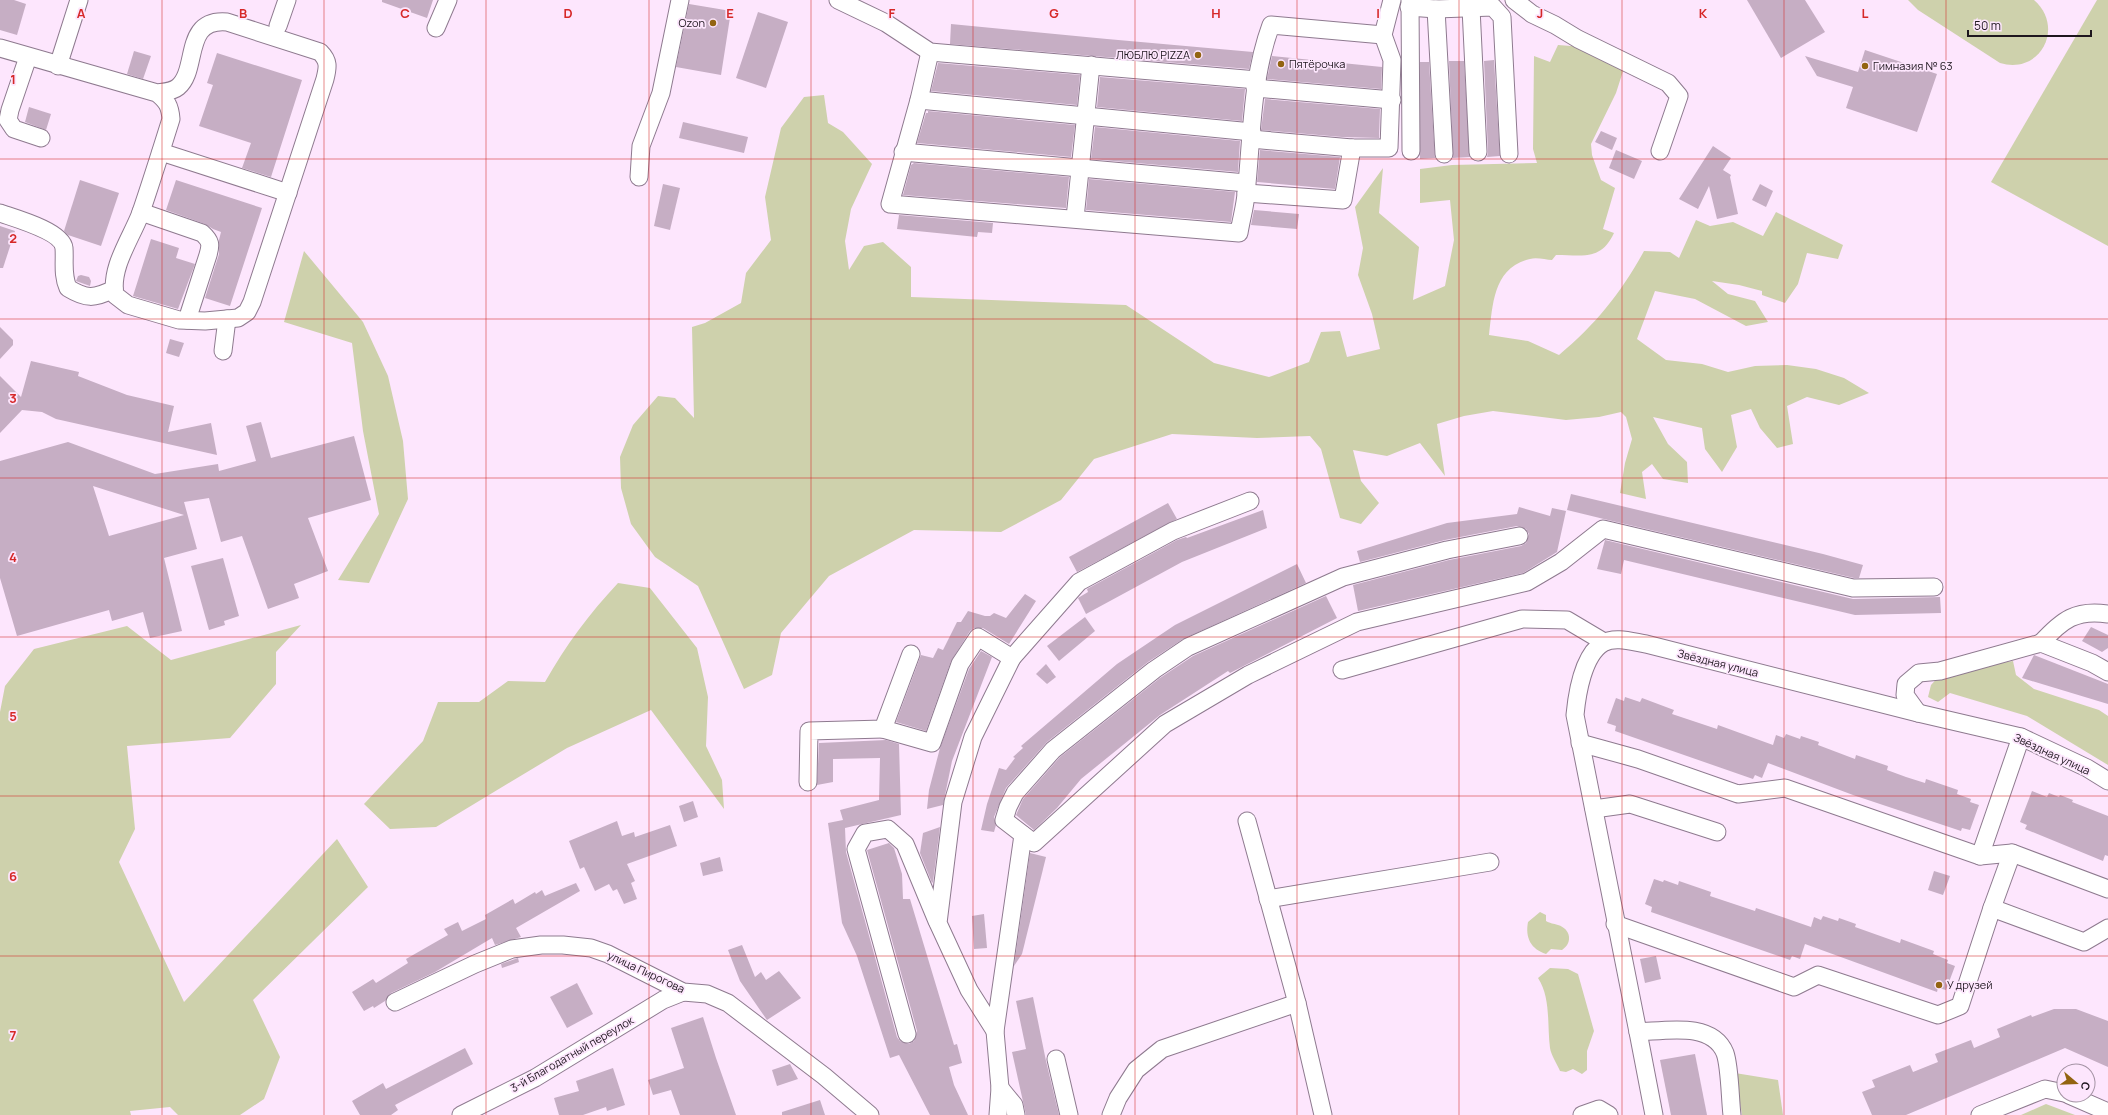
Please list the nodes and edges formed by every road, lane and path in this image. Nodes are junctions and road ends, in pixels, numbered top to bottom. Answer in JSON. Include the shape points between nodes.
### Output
{"nodes":[{"id":1,"x":79,"y":0,"type":"edge"},
{"id":2,"x":287,"y":0,"type":"edge"},
{"id":3,"x":448,"y":0,"type":"edge"},
{"id":4,"x":680,"y":0,"type":"edge"},
{"id":5,"x":838,"y":0,"type":"edge"},
{"id":6,"x":1392,"y":0,"type":"edge"},
{"id":7,"x":1514,"y":0,"type":"edge"},
{"id":8,"x":1409,"y":4,"type":"edge"},
{"id":9,"x":1470,"y":8,"type":"junction"},
{"id":10,"x":1436,"y":9,"type":"junction"},
{"id":11,"x":278,"y":26,"type":"dead end"},
{"id":12,"x":436,"y":28,"type":"dead end"},
{"id":13,"x":1383,"y":35,"type":"junction"},
{"id":14,"x":0,"y":48,"type":"edge"},
{"id":15,"x":930,"y":52,"type":"junction"},
{"id":16,"x":28,"y":56,"type":"junction"},
{"id":17,"x":1090,"y":65,"type":"junction"},
{"id":18,"x":58,"y":66,"type":"junction"},
{"id":19,"x":1256,"y":84,"type":"junction"},
{"id":20,"x":157,"y":93,"type":"junction"},
{"id":21,"x":919,"y":100,"type":"junction"},
{"id":22,"x":1392,"y":100,"type":"junction"},
{"id":23,"x":1086,"y":117,"type":"junction"},
{"id":24,"x":1251,"y":136,"type":"junction"},
{"id":25,"x":41,"y":138,"type":"dead end"},
{"id":26,"x":1352,"y":148,"type":"junction"},
{"id":27,"x":1411,"y":151,"type":"dead end"},
{"id":28,"x":1660,"y":151,"type":"dead end"},
{"id":29,"x":161,"y":152,"type":"junction"},
{"id":30,"x":903,"y":152,"type":"junction"},
{"id":31,"x":1478,"y":152,"type":"dead end"},
{"id":32,"x":1444,"y":154,"type":"dead end"},
{"id":33,"x":1509,"y":154,"type":"dead end"},
{"id":34,"x":1080,"y":169,"type":"junction"},
{"id":35,"x":639,"y":176,"type":"dead end"},
{"id":36,"x":1246,"y":188,"type":"junction"},
{"id":37,"x":288,"y":193,"type":"junction"},
{"id":38,"x":141,"y":212,"type":"junction"},
{"id":39,"x":0,"y":213,"type":"edge"},
{"id":40,"x":1075,"y":218,"type":"junction"},
{"id":41,"x":114,"y":290,"type":"junction"},
{"id":42,"x":228,"y":319,"type":"junction"},
{"id":43,"x":187,"y":320,"type":"junction"},
{"id":44,"x":223,"y":350,"type":"dead end"},
{"id":45,"x":1250,"y":501,"type":"dead end"},
{"id":46,"x":1518,"y":536,"type":"dead end"},
{"id":47,"x":1934,"y":587,"type":"dead end"},
{"id":48,"x":2108,"y":614,"type":"edge"},
{"id":49,"x":1604,"y":642,"type":"junction"},
{"id":50,"x":2041,"y":643,"type":"junction"},
{"id":51,"x":911,"y":654,"type":"dead end"},
{"id":52,"x":1012,"y":658,"type":"junction"},
{"id":53,"x":1342,"y":670,"type":"dead end"},
{"id":54,"x":2108,"y":672,"type":"edge"},
{"id":55,"x":1918,"y":713,"type":"junction"},
{"id":56,"x":883,"y":729,"type":"junction"},
{"id":57,"x":2021,"y":737,"type":"junction"},
{"id":58,"x":1580,"y":743,"type":"junction"},
{"id":59,"x":2108,"y":781,"type":"edge"},
{"id":60,"x":808,"y":782,"type":"dead end"},
{"id":61,"x":1594,"y":809,"type":"junction"},
{"id":62,"x":1247,"y":821,"type":"dead end"},
{"id":63,"x":1717,"y":832,"type":"dead end"},
{"id":64,"x":1023,"y":835,"type":"junction"},
{"id":65,"x":2012,"y":853,"type":"junction"},
{"id":66,"x":1980,"y":856,"type":"junction"},
{"id":67,"x":1490,"y":862,"type":"dead end"},
{"id":68,"x":2108,"y":889,"type":"edge"},
{"id":69,"x":1268,"y":899,"type":"junction"},
{"id":70,"x":1992,"y":908,"type":"junction"},
{"id":71,"x":938,"y":923,"type":"junction"},
{"id":72,"x":1615,"y":924,"type":"junction"},
{"id":73,"x":2108,"y":928,"type":"edge"},
{"id":74,"x":682,"y":992,"type":"junction"},
{"id":75,"x":395,"y":1002,"type":"dead end"},
{"id":76,"x":1297,"y":1003,"type":"junction"},
{"id":77,"x":995,"y":1030,"type":"junction"},
{"id":78,"x":1638,"y":1032,"type":"junction"},
{"id":79,"x":907,"y":1034,"type":"dead end"},
{"id":80,"x":1056,"y":1059,"type":"dead end"},
{"id":81,"x":1000,"y":1088,"type":"junction"},
{"id":82,"x":2056,"y":1091,"type":"edge"},
{"id":83,"x":2087,"y":1103,"type":"edge"},
{"id":84,"x":2108,"y":1112,"type":"edge"},
{"id":85,"x":461,"y":1115,"type":"edge"},
{"id":86,"x":870,"y":1115,"type":"edge"},
{"id":87,"x":998,"y":1115,"type":"edge"},
{"id":88,"x":1016,"y":1115,"type":"edge"},
{"id":89,"x":1069,"y":1115,"type":"edge"},
{"id":90,"x":1111,"y":1115,"type":"edge"},
{"id":91,"x":1323,"y":1115,"type":"edge"},
{"id":92,"x":1582,"y":1115,"type":"edge"},
{"id":93,"x":1609,"y":1115,"type":"edge"},
{"id":94,"x":1654,"y":1115,"type":"edge"},
{"id":95,"x":1732,"y":1115,"type":"edge"},
{"id":96,"x":1980,"y":1115,"type":"edge"}],
"edges":[{"from":1,"to":18,"type":"street"},
{"from":2,"to":11,"type":"street"},
{"from":3,"to":12,"type":"street"},
{"from":4,"to":35,"type":"street","via":[[661,93],[641,146]]},
{"from":5,"to":15,"type":"street","via":[[886,24]]},
{"from":6,"to":13,"type":"street"},
{"from":7,"to":28,"type":"street","via":[[1532,14],[1578,39],[1668,83],[1679,96]]},
{"from":8,"to":10,"type":"street"},
{"from":8,"to":27,"type":"street"},
{"from":9,"to":10,"type":"street"},
{"from":9,"to":31,"type":"street"},
{"from":9,"to":33,"type":"street","via":[[1493,7],[1502,17]]},
{"from":10,"to":32,"type":"street"},
{"from":13,"to":19,"type":"street","via":[[1271,25],[1264,44]]},
{"from":13,"to":22,"type":"street","via":[[1392,60]]},
{"from":14,"to":16,"type":"street"},
{"from":15,"to":17,"type":"street"},
{"from":15,"to":21,"type":"street"},
{"from":16,"to":18,"type":"street"},
{"from":16,"to":25,"type":"street","via":[[8,120],[14,129]]},
{"from":17,"to":19,"type":"street"},
{"from":17,"to":23,"type":"street"},
{"from":18,"to":20,"type":"street"},
{"from":19,"to":22,"type":"street"},
{"from":19,"to":24,"type":"street"},
{"from":20,"to":29,"type":"street","via":[[170,107],[171,119]]},
{"from":20,"to":37,"type":"street","via":[[178,87],[184,79],[196,37],[203,29],[219,21],[320,52],[326,58],[328,68]]},
{"from":21,"to":23,"type":"street"},
{"from":21,"to":30,"type":"street"},
{"from":22,"to":26,"type":"street","via":[[1389,148]]},
{"from":23,"to":24,"type":"street"},
{"from":23,"to":34,"type":"street"},
{"from":24,"to":26,"type":"street"},
{"from":24,"to":36,"type":"street"},
{"from":26,"to":36,"type":"street","via":[[1343,200]]},
{"from":29,"to":37,"type":"street"},
{"from":29,"to":38,"type":"street"},
{"from":30,"to":34,"type":"street"},
{"from":30,"to":40,"type":"street","via":[[890,204]]},
{"from":34,"to":36,"type":"street"},
{"from":34,"to":40,"type":"street"},
{"from":36,"to":40,"type":"street","via":[[1239,233]]},
{"from":37,"to":42,"type":"street","via":[[252,302],[247,312],[238,318]]},
{"from":38,"to":41,"type":"street","via":[[117,269]]},
{"from":38,"to":43,"type":"street","via":[[202,233],[209,239],[208,255]]},
{"from":39,"to":41,"type":"street","via":[[59,238],[64,247],[64,273],[68,288],[79,295],[93,298]]},
{"from":41,"to":43,"type":"street","via":[[115,295],[128,305]]},
{"from":42,"to":43,"type":"street"},
{"from":42,"to":44,"type":"street"},
{"from":45,"to":52,"type":"street","via":[[1173,531],[1079,582]]},
{"from":46,"to":64,"type":"street","via":[[1447,550],[1343,577],[1188,647],[1154,670],[1053,750],[1015,794],[1008,807],[1004,820]]},
{"from":47,"to":64,"type":"street","via":[[1853,588],[1602,529],[1561,562],[1527,582],[1357,622],[1248,675],[1165,724],[1034,843]]},
{"from":48,"to":50,"type":"street","via":[[2092,611],[2071,616]]},
{"from":49,"to":53,"type":"street","via":[[1567,620],[1522,619]]},
{"from":49,"to":55,"type":"street","name":"Звёздная улица","via":[[1620,640],[1646,644]]},
{"from":49,"to":58,"type":"street","via":[[1592,653],[1577,698],[1575,716]]},
{"from":50,"to":54,"type":"street"},
{"from":50,"to":55,"type":"street","via":[[1940,671],[1919,673],[1906,684],[1905,695]]},
{"from":51,"to":56,"type":"street"},
{"from":52,"to":56,"type":"street","via":[[978,637],[960,664],[932,743]]},
{"from":52,"to":71,"type":"street","via":[[973,736],[953,802]]},
{"from":55,"to":57,"type":"street","name":"Звёздная улица"},
{"from":56,"to":60,"type":"street","via":[[809,731]]},
{"from":57,"to":59,"type":"street","name":"Звёздная улица","via":[[2087,768]]},
{"from":57,"to":66,"type":"street"},
{"from":58,"to":61,"type":"street"},
{"from":58,"to":66,"type":"street","via":[[1638,759],[1738,794],[1785,788]]},
{"from":61,"to":63,"type":"street","via":[[1630,804]]},
{"from":61,"to":72,"type":"street"},
{"from":62,"to":69,"type":"street"},
{"from":64,"to":77,"type":"street"},
{"from":65,"to":66,"type":"street"},
{"from":65,"to":68,"type":"street"},
{"from":65,"to":70,"type":"street"},
{"from":67,"to":69,"type":"street"},
{"from":69,"to":76,"type":"street"},
{"from":70,"to":72,"type":"street","via":[[1960,1006],[1938,1015],[1818,976],[1794,987]]},
{"from":70,"to":73,"type":"street","via":[[2084,942]]},
{"from":71,"to":77,"type":"street","via":[[968,990]]},
{"from":71,"to":79,"type":"street","via":[[905,844],[888,829],[865,833],[856,849]]},
{"from":72,"to":78,"type":"street"},
{"from":74,"to":75,"type":"street","name":"улица Пирогова","via":[[591,948],[541,945],[512,949]]},
{"from":74,"to":85,"type":"street","name":"3-й Благодатный переулок","via":[[663,1000],[535,1078]]},
{"from":74,"to":86,"type":"street","name":"улица Пирогова","via":[[708,994],[728,1003],[824,1076]]},
{"from":76,"to":90,"type":"street","via":[[1162,1049],[1136,1070],[1118,1098]]},
{"from":76,"to":91,"type":"street"},
{"from":77,"to":81,"type":"street"},
{"from":78,"to":94,"type":"street"},
{"from":78,"to":95,"type":"street","via":[[1699,1031],[1720,1044],[1725,1054]]},
{"from":80,"to":89,"type":"street"},
{"from":81,"to":87,"type":"street"},
{"from":81,"to":88,"type":"street","via":[[1014,1105]]},
{"from":82,"to":96,"type":"street","via":[[2045,1089]]},
{"from":83,"to":84,"type":"street"},
{"from":92,"to":93,"type":"street","via":[[1599,1109]]}]}
